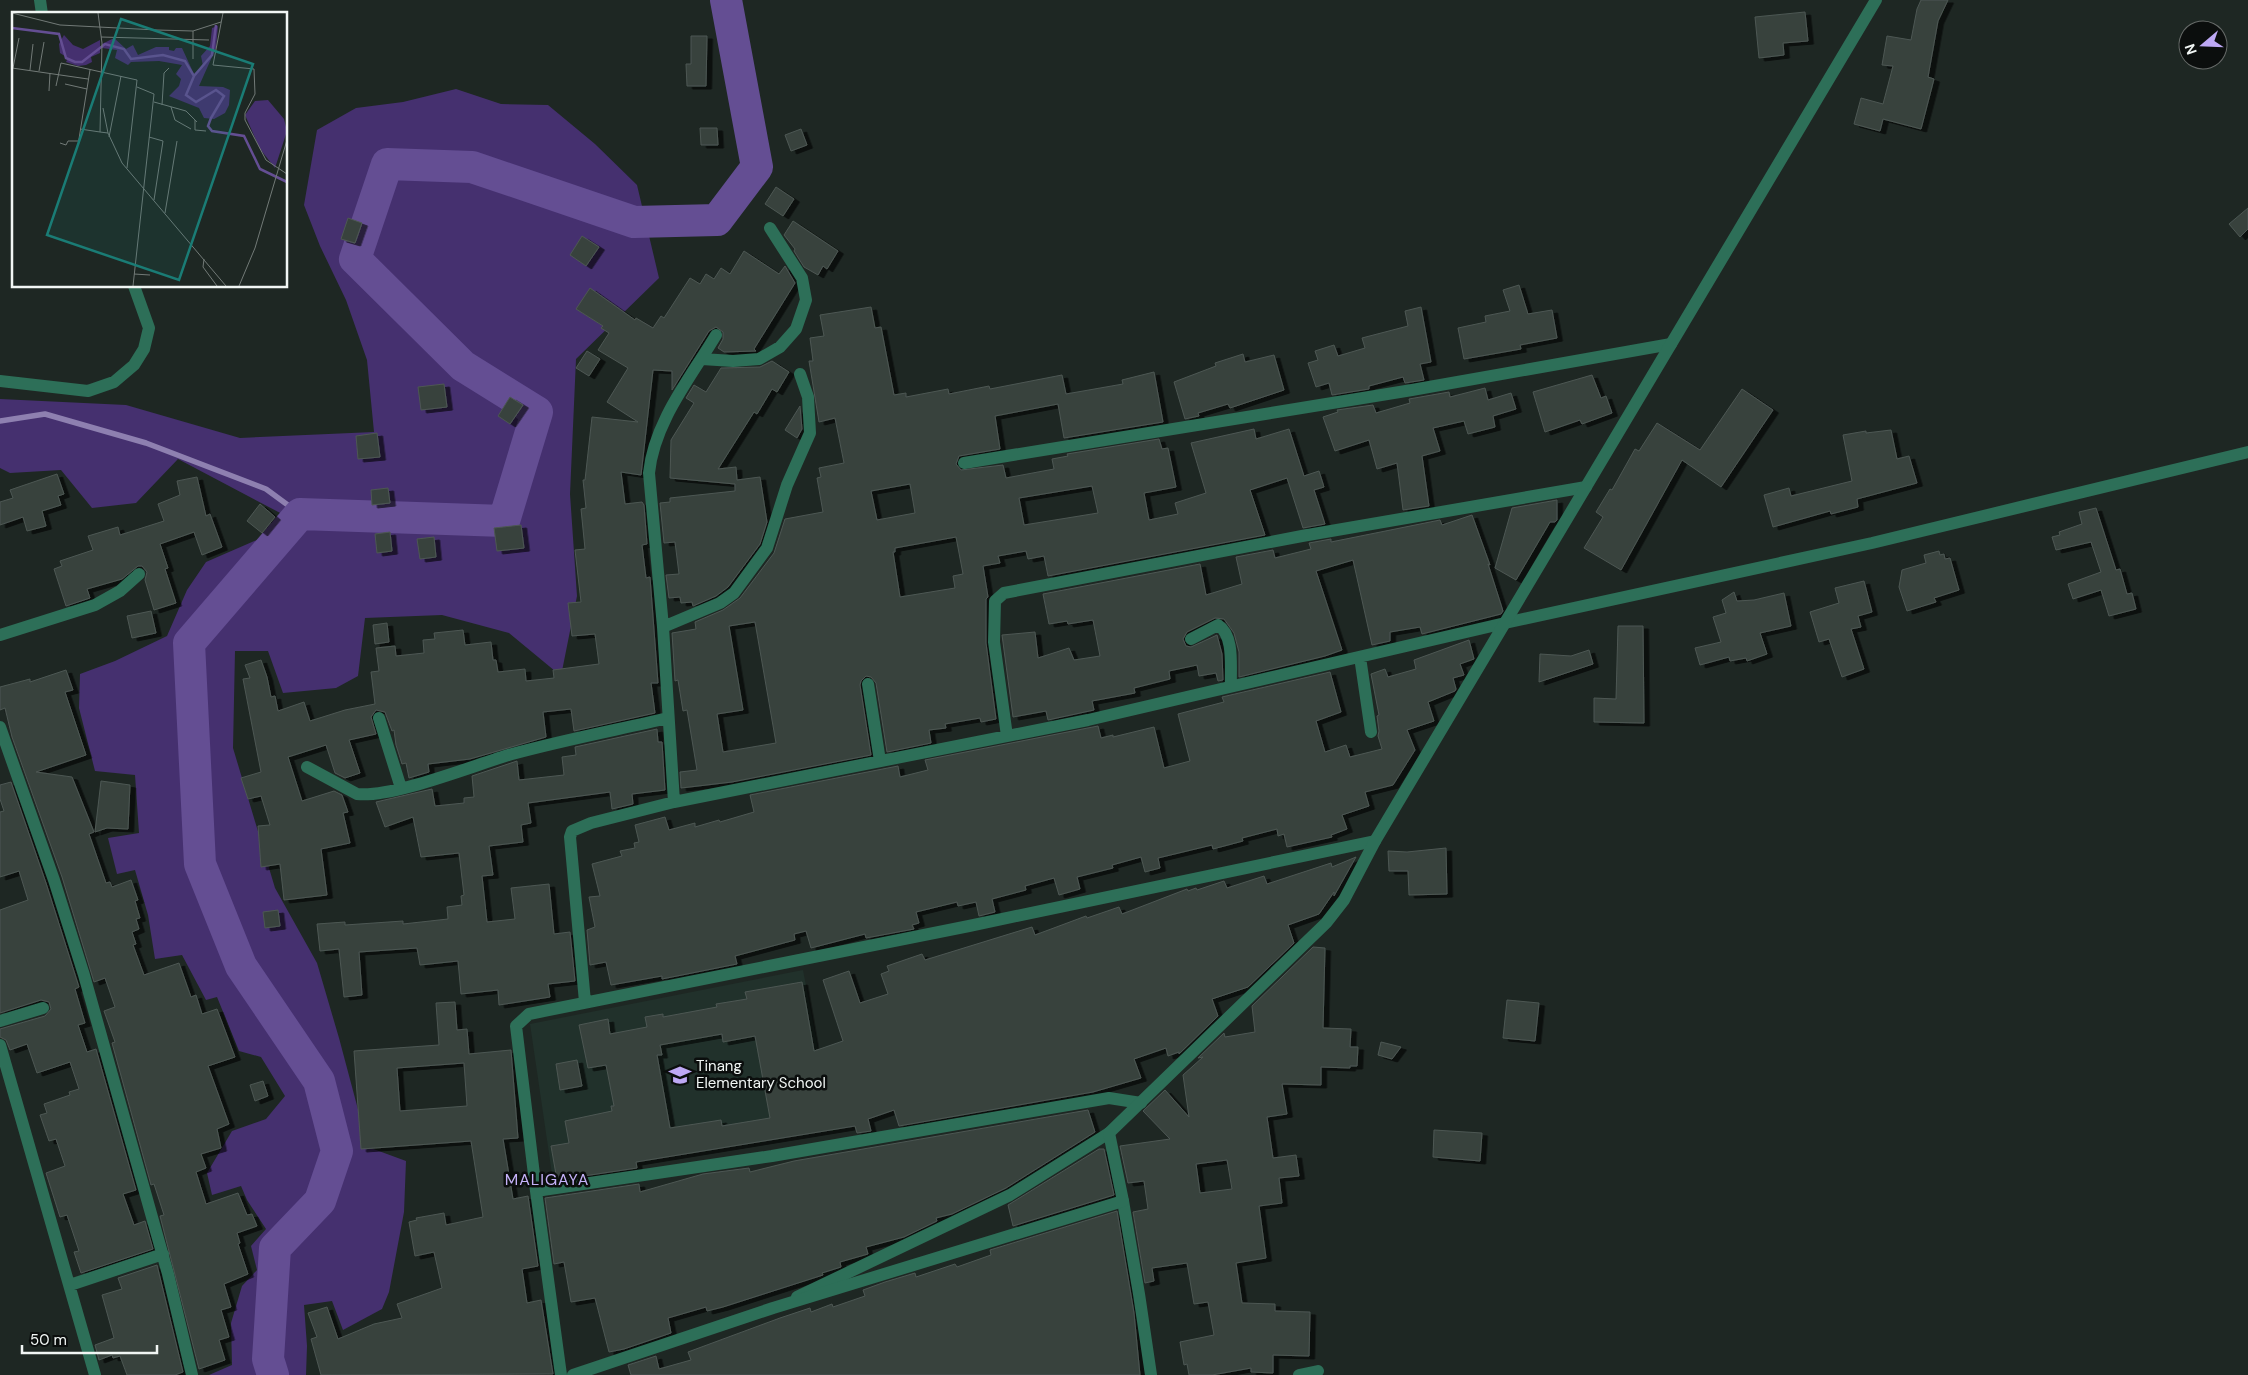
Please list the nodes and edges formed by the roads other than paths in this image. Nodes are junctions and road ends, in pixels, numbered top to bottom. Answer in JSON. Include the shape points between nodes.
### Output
{"nodes":[{"id":1,"x":1876,"y":0,"type":"edge"},
{"id":2,"x":770,"y":228,"type":"dead end"},
{"id":3,"x":135,"y":288,"type":"edge"},
{"id":4,"x":716,"y":335,"type":"dead end"},
{"id":5,"x":1671,"y":344,"type":"junction"},
{"id":6,"x":702,"y":359,"type":"junction"},
{"id":7,"x":800,"y":374,"type":"dead end"},
{"id":8,"x":0,"y":381,"type":"edge"},
{"id":9,"x":2248,"y":452,"type":"edge"},
{"id":10,"x":964,"y":463,"type":"dead end"},
{"id":11,"x":1586,"y":487,"type":"junction"},
{"id":12,"x":139,"y":574,"type":"dead end"},
{"id":13,"x":1505,"y":623,"type":"junction"},
{"id":14,"x":663,"y":627,"type":"junction"},
{"id":15,"x":0,"y":634,"type":"edge"},
{"id":16,"x":1191,"y":639,"type":"dead end"},
{"id":17,"x":1360,"y":657,"type":"junction"},
{"id":18,"x":868,"y":684,"type":"dead end"},
{"id":19,"x":1231,"y":686,"type":"junction"},
{"id":20,"x":379,"y":718,"type":"dead end"},
{"id":21,"x":668,"y":718,"type":"junction"},
{"id":22,"x":0,"y":727,"type":"edge"},
{"id":23,"x":1371,"y":732,"type":"dead end"},
{"id":24,"x":1007,"y":736,"type":"junction"},
{"id":25,"x":880,"y":761,"type":"junction"},
{"id":26,"x":308,"y":767,"type":"dead end"},
{"id":27,"x":401,"y":788,"type":"junction"},
{"id":28,"x":674,"y":802,"type":"junction"},
{"id":29,"x":1375,"y":841,"type":"junction"},
{"id":30,"x":585,"y":1002,"type":"junction"},
{"id":31,"x":44,"y":1008,"type":"dead end"},
{"id":32,"x":0,"y":1021,"type":"edge"},
{"id":33,"x":0,"y":1045,"type":"edge"},
{"id":34,"x":1141,"y":1103,"type":"junction"},
{"id":35,"x":1108,"y":1133,"type":"junction"},
{"id":36,"x":536,"y":1191,"type":"junction"},
{"id":37,"x":1123,"y":1202,"type":"junction"},
{"id":38,"x":163,"y":1254,"type":"junction"},
{"id":39,"x":70,"y":1285,"type":"junction"},
{"id":40,"x":773,"y":1308,"type":"junction"},
{"id":41,"x":1318,"y":1371,"type":"dead end"},
{"id":42,"x":95,"y":1375,"type":"edge"},
{"id":43,"x":192,"y":1375,"type":"edge"},
{"id":44,"x":561,"y":1375,"type":"edge"},
{"id":45,"x":572,"y":1375,"type":"edge"},
{"id":46,"x":1151,"y":1375,"type":"edge"},
{"id":47,"x":1299,"y":1375,"type":"edge"}],
"edges":[{"from":1,"to":5,"type":"street"},
{"from":2,"to":6,"type":"street","via":[[802,278],[806,300],[796,329],[780,347],[759,359]]},
{"from":3,"to":8,"type":"street","via":[[149,328],[144,349],[134,365],[114,382],[88,391]]},
{"from":4,"to":6,"type":"street"},
{"from":5,"to":10,"type":"street","via":[[1402,392]]},
{"from":5,"to":11,"type":"street"},
{"from":6,"to":14,"type":"street","via":[[668,415],[651,452],[650,500]]},
{"from":7,"to":14,"type":"street","via":[[808,397],[810,433],[786,485],[767,548],[734,594]]},
{"from":9,"to":13,"type":"street","via":[[1872,543]]},
{"from":11,"to":13,"type":"street"},
{"from":11,"to":24,"type":"street","via":[[1302,536],[1004,593],[995,601],[994,642]]},
{"from":12,"to":15,"type":"street","via":[[120,591],[95,605]]},
{"from":13,"to":17,"type":"street"},
{"from":13,"to":29,"type":"street"},
{"from":14,"to":21,"type":"street"},
{"from":16,"to":19,"type":"street","via":[[1218,625],[1224,629],[1230,650]]},
{"from":17,"to":19,"type":"street"},
{"from":17,"to":23,"type":"street"},
{"from":18,"to":25,"type":"street"},
{"from":19,"to":24,"type":"street"},
{"from":20,"to":27,"type":"street"},
{"from":21,"to":27,"type":"street","via":[[514,754]]},
{"from":21,"to":28,"type":"street"},
{"from":22,"to":38,"type":"street","via":[[84,975]]},
{"from":24,"to":25,"type":"street"},
{"from":25,"to":28,"type":"street"},
{"from":26,"to":27,"type":"street","via":[[358,794]]},
{"from":28,"to":30,"type":"street","via":[[572,831]]},
{"from":29,"to":30,"type":"street"},
{"from":29,"to":34,"type":"street","via":[[1344,900],[1326,923]]},
{"from":30,"to":36,"type":"street","via":[[529,1014],[516,1026]]},
{"from":31,"to":32,"type":"street"},
{"from":33,"to":39,"type":"street"},
{"from":34,"to":35,"type":"street"},
{"from":34,"to":36,"type":"street","via":[[1109,1098],[772,1156]]},
{"from":35,"to":37,"type":"street"},
{"from":35,"to":40,"type":"street","via":[[1010,1195]]},
{"from":36,"to":44,"type":"street"},
{"from":37,"to":40,"type":"street"},
{"from":37,"to":46,"type":"street"},
{"from":38,"to":39,"type":"street"},
{"from":38,"to":43,"type":"street"},
{"from":39,"to":42,"type":"street"},
{"from":40,"to":45,"type":"street"},
{"from":41,"to":47,"type":"street"}]}
